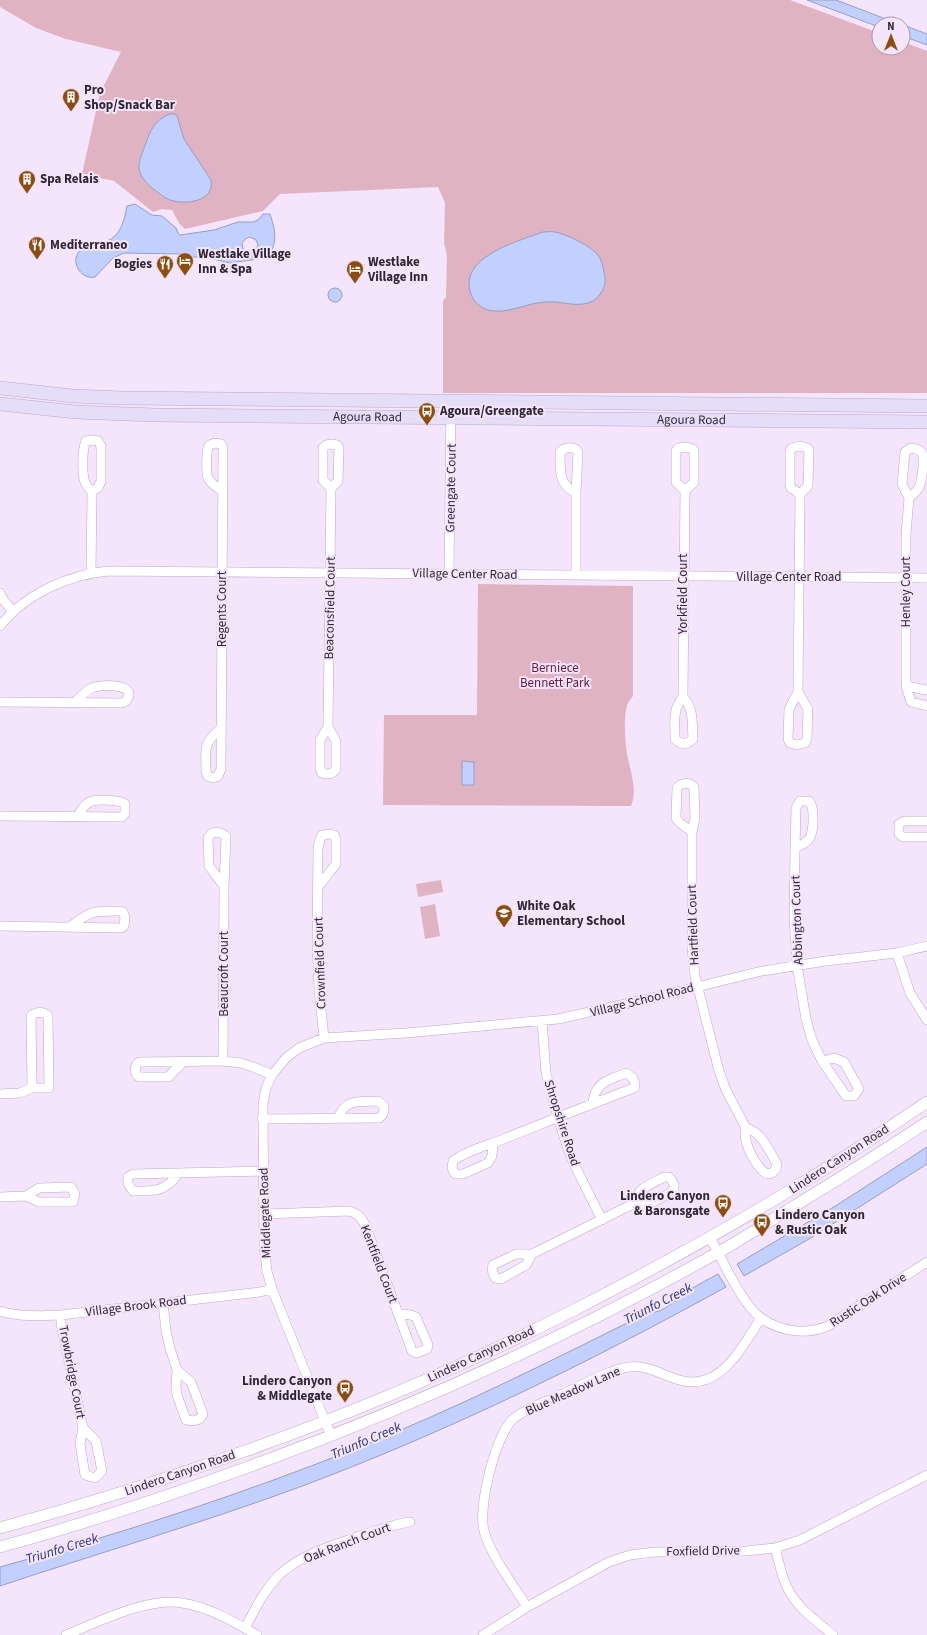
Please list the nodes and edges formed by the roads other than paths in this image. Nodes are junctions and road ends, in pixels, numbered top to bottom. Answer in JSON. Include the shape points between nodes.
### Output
{"nodes":[{"id":1,"x":0,"y":388,"type":"edge"},
{"id":2,"x":452,"y":402,"type":"junction"},
{"id":3,"x":0,"y":404,"type":"edge"},
{"id":4,"x":927,"y":406,"type":"edge"},
{"id":5,"x":452,"y":418,"type":"junction"},
{"id":6,"x":927,"y":422,"type":"edge"},
{"id":7,"x":331,"y":488,"type":"dead end"},
{"id":8,"x":92,"y":491,"type":"junction"},
{"id":9,"x":222,"y":491,"type":"dead end"},
{"id":10,"x":684,"y":491,"type":"dead end"},
{"id":11,"x":576,"y":492,"type":"dead end"},
{"id":12,"x":800,"y":494,"type":"junction"},
{"id":13,"x":909,"y":498,"type":"junction"},
{"id":14,"x":91,"y":572,"type":"junction"},
{"id":15,"x":222,"y":572,"type":"junction"},
{"id":16,"x":330,"y":573,"type":"junction"},
{"id":17,"x":450,"y":574,"type":"junction"},
{"id":18,"x":576,"y":576,"type":"junction"},
{"id":19,"x":683,"y":576,"type":"junction"},
{"id":20,"x":798,"y":577,"type":"junction"},
{"id":21,"x":906,"y":578,"type":"junction"},
{"id":22,"x":927,"y":578,"type":"edge"},
{"id":23,"x":0,"y":593,"type":"edge"},
{"id":24,"x":13,"y":612,"type":"junction"},
{"id":25,"x":0,"y":626,"type":"edge"},
{"id":26,"x":906,"y":686,"type":"junction"},
{"id":27,"x":927,"y":690,"type":"edge"},
{"id":28,"x":798,"y":692,"type":"junction"},
{"id":29,"x":683,"y":697,"type":"dead end"},
{"id":30,"x":0,"y":702,"type":"edge"},
{"id":31,"x":75,"y":702,"type":"junction"},
{"id":32,"x":927,"y":706,"type":"edge"},
{"id":33,"x":328,"y":727,"type":"dead end"},
{"id":34,"x":221,"y":728,"type":"junction"},
{"id":35,"x":0,"y":816,"type":"edge"},
{"id":36,"x":77,"y":816,"type":"junction"},
{"id":37,"x":927,"y":821,"type":"edge"},
{"id":38,"x":692,"y":832,"type":"junction"},
{"id":39,"x":927,"y":837,"type":"edge"},
{"id":40,"x":795,"y":848,"type":"junction"},
{"id":41,"x":224,"y":886,"type":"junction"},
{"id":42,"x":318,"y":888,"type":"junction"},
{"id":43,"x":0,"y":926,"type":"edge"},
{"id":44,"x":70,"y":927,"type":"junction"},
{"id":45,"x":927,"y":946,"type":"edge"},
{"id":46,"x":897,"y":953,"type":"junction"},
{"id":47,"x":797,"y":965,"type":"junction"},
{"id":48,"x":698,"y":987,"type":"junction"},
{"id":49,"x":926,"y":1017,"type":"edge"},
{"id":50,"x":542,"y":1021,"type":"junction"},
{"id":51,"x":354,"y":1037,"type":"joint"},
{"id":52,"x":324,"y":1038,"type":"junction"},
{"id":53,"x":223,"y":1061,"type":"junction"},
{"id":54,"x":822,"y":1061,"type":"junction"},
{"id":55,"x":184,"y":1062,"type":"junction"},
{"id":56,"x":272,"y":1075,"type":"junction"},
{"id":57,"x":32,"y":1088,"type":"junction"},
{"id":58,"x":0,"y":1094,"type":"edge"},
{"id":59,"x":927,"y":1102,"type":"edge"},
{"id":60,"x":593,"y":1104,"type":"dead end"},
{"id":61,"x":338,"y":1118,"type":"dead end"},
{"id":62,"x":558,"y":1118,"type":"junction"},
{"id":63,"x":262,"y":1119,"type":"junction"},
{"id":64,"x":927,"y":1122,"type":"edge"},
{"id":65,"x":746,"y":1128,"type":"junction"},
{"id":66,"x":493,"y":1144,"type":"junction"},
{"id":67,"x":263,"y":1171,"type":"junction"},
{"id":68,"x":178,"y":1174,"type":"junction"},
{"id":69,"x":26,"y":1196,"type":"dead end"},
{"id":70,"x":0,"y":1197,"type":"edge"},
{"id":71,"x":633,"y":1204,"type":"dead end"},
{"id":72,"x":264,"y":1214,"type":"junction"},
{"id":73,"x":602,"y":1220,"type":"junction"},
{"id":74,"x":710,"y":1238,"type":"junction"},
{"id":75,"x":719,"y":1252,"type":"junction"},
{"id":76,"x":532,"y":1254,"type":"dead end"},
{"id":77,"x":927,"y":1262,"type":"edge"},
{"id":78,"x":272,"y":1289,"type":"junction"},
{"id":79,"x":163,"y":1303,"type":"junction"},
{"id":80,"x":0,"y":1311,"type":"edge"},
{"id":81,"x":398,"y":1314,"type":"dead end"},
{"id":82,"x":61,"y":1315,"type":"junction"},
{"id":83,"x":760,"y":1318,"type":"junction"},
{"id":84,"x":177,"y":1370,"type":"junction"},
{"id":85,"x":325,"y":1421,"type":"junction"},
{"id":86,"x":83,"y":1428,"type":"junction"},
{"id":87,"x":331,"y":1436,"type":"junction"},
{"id":88,"x":927,"y":1475,"type":"edge"},
{"id":89,"x":410,"y":1522,"type":"dead end"},
{"id":90,"x":0,"y":1528,"type":"edge"},
{"id":91,"x":0,"y":1547,"type":"edge"},
{"id":92,"x":775,"y":1548,"type":"junction"},
{"id":93,"x":527,"y":1607,"type":"junction"},
{"id":94,"x":244,"y":1628,"type":"junction"},
{"id":95,"x":66,"y":1635,"type":"edge"},
{"id":96,"x":257,"y":1635,"type":"edge"},
{"id":97,"x":483,"y":1635,"type":"edge"},
{"id":98,"x":833,"y":1635,"type":"edge"}],
"edges":[{"from":1,"to":2,"type":"main road","name":"Agoura Road","via":[[73,396],[122,398]]},
{"from":2,"to":4,"type":"main road","name":"Agoura Road"},
{"from":2,"to":5,"type":"street","name":"Greengate Court"},
{"from":3,"to":5,"type":"main road","name":"Agoura Road","via":[[108,414]]},
{"from":5,"to":6,"type":"main road","name":"Agoura Road"},
{"from":5,"to":17,"type":"street","name":"Greengate Court"},
{"from":7,"to":16,"type":"street","name":"Beaconsfield Court"},
{"from":8,"to":8,"type":"street","via":[[98,488],[101,481],[101,446],[98,441],[92,440],[86,441],[83,447],[84,479],[86,486]]},
{"from":8,"to":14,"type":"street"},
{"from":9,"to":15,"type":"street","name":"Regents Court"},
{"from":10,"to":19,"type":"street","name":"Yorkfield Court"},
{"from":11,"to":18,"type":"street"},
{"from":12,"to":12,"type":"street","via":[[808,486],[808,450],[800,446],[790,451],[790,484],[791,488]]},
{"from":12,"to":20,"type":"street"},
{"from":13,"to":13,"type":"street","name":"Henley Court","via":[[919,488],[923,459],[922,453],[911,448],[905,452],[902,484]]},
{"from":13,"to":21,"type":"street","name":"Henley Court"},
{"from":14,"to":15,"type":"street","name":"Village Center Road"},
{"from":14,"to":24,"type":"street","name":"Village Center Road","via":[[37,594]]},
{"from":15,"to":16,"type":"street","name":"Village Center Road"},
{"from":15,"to":34,"type":"street","name":"Regents Court"},
{"from":16,"to":17,"type":"street","name":"Village Center Road"},
{"from":16,"to":33,"type":"street","name":"Beaconsfield Court"},
{"from":17,"to":18,"type":"street","name":"Village Center Road"},
{"from":18,"to":19,"type":"street","name":"Village Center Road"},
{"from":19,"to":20,"type":"street","name":"Village Center Road"},
{"from":19,"to":29,"type":"street","name":"Yorkfield Court"},
{"from":20,"to":21,"type":"street","name":"Village Center Road"},
{"from":20,"to":28,"type":"street"},
{"from":21,"to":22,"type":"street","name":"Village Center Road"},
{"from":21,"to":26,"type":"street","name":"Henley Court"},
{"from":23,"to":24,"type":"street"},
{"from":24,"to":25,"type":"street","name":"Village Center Road"},
{"from":26,"to":27,"type":"street"},
{"from":26,"to":32,"type":"street","name":"Henley Court","via":[[911,702]]},
{"from":28,"to":28,"type":"street","via":[[789,709],[788,739],[790,743],[797,745],[805,743],[808,739],[806,706]]},
{"from":30,"to":31,"type":"street"},
{"from":31,"to":31,"type":"street","via":[[122,703],[128,695],[121,686],[99,686],[92,687]]},
{"from":34,"to":34,"type":"street","name":"Regents Court","via":[[206,745],[206,772],[213,778],[218,776],[221,769]]},
{"from":35,"to":36,"type":"street"},
{"from":36,"to":36,"type":"street","via":[[122,817],[125,813],[125,804],[120,801],[93,800],[84,806]]},
{"from":37,"to":39,"type":"street","via":[[904,821],[898,828],[899,834],[903,837]]},
{"from":38,"to":38,"type":"street","name":"Hartfield Court","via":[[695,818],[694,788],[684,783],[677,788],[676,818]]},
{"from":38,"to":48,"type":"street","name":"Hartfield Court","via":[[692,948]]},
{"from":40,"to":40,"type":"street","name":"Abbington Court","via":[[808,840],[812,833],[813,807],[808,801],[800,801],[796,808]]},
{"from":40,"to":47,"type":"street","name":"Abbington Court","via":[[794,918]]},
{"from":41,"to":41,"type":"street","name":"Beaucroft Court","via":[[226,837],[218,832],[212,833],[208,838],[208,863]]},
{"from":41,"to":53,"type":"street","name":"Beaucroft Court"},
{"from":42,"to":42,"type":"street","name":"Crownfield Court","via":[[320,839],[322,835],[334,835],[336,864]]},
{"from":42,"to":52,"type":"street","name":"Crownfield Court","via":[[319,990]]},
{"from":43,"to":44,"type":"street"},
{"from":44,"to":44,"type":"street","via":[[121,928],[124,926],[125,918],[120,911],[97,911],[86,914]]},
{"from":45,"to":46,"type":"street","name":"Village School Road"},
{"from":46,"to":47,"type":"street","name":"Village School Road"},
{"from":46,"to":49,"type":"street","via":[[910,992]]},
{"from":47,"to":48,"type":"street","name":"Village School Road"},
{"from":47,"to":54,"type":"street","name":"Abbington Court","via":[[806,1019]]},
{"from":48,"to":50,"type":"street","name":"Village School Road","via":[[578,1016]]},
{"from":48,"to":65,"type":"street","name":"Hartfield Court","via":[[719,1071]]},
{"from":50,"to":51,"type":"street","name":"Village School Road"},
{"from":50,"to":62,"type":"street","name":"Shropshire Road","via":[[546,1072]]},
{"from":51,"to":52,"type":"street","name":"Middlegate Road"},
{"from":52,"to":56,"type":"street","name":"Middlegate Road","via":[[299,1048],[286,1058]]},
{"from":53,"to":55,"type":"street"},
{"from":53,"to":56,"type":"street","via":[[253,1066]]},
{"from":54,"to":54,"type":"street","name":"Abbington Court","via":[[846,1096],[854,1096],[859,1089],[844,1062],[834,1058]]},
{"from":55,"to":55,"type":"street","via":[[139,1062],[135,1069],[139,1077],[168,1077]]},
{"from":56,"to":63,"type":"street","name":"Middlegate Road","via":[[266,1088]]},
{"from":57,"to":57,"type":"street","via":[[49,1088],[48,1016],[40,1012],[32,1016]]},
{"from":57,"to":58,"type":"street","via":[[20,1093]]},
{"from":59,"to":74,"type":"street","name":"Lindero Canyon Road","via":[[797,1186]]},
{"from":60,"to":62,"type":"street"},
{"from":61,"to":63,"type":"street"},
{"from":62,"to":66,"type":"street"},
{"from":62,"to":73,"type":"street","name":"Shropshire Road","via":[[577,1170]]},
{"from":63,"to":67,"type":"street","name":"Middlegate Road"},
{"from":64,"to":75,"type":"street","name":"Lindero Canyon Road"},
{"from":65,"to":65,"type":"street","name":"Hartfield Court","via":[[746,1143],[761,1170],[766,1174],[776,1170],[777,1164],[759,1136]]},
{"from":66,"to":66,"type":"street","via":[[458,1157],[453,1161],[452,1168],[455,1174],[463,1174],[488,1163],[492,1156]]},
{"from":67,"to":68,"type":"street"},
{"from":67,"to":72,"type":"street","name":"Middlegate Road"},
{"from":68,"to":68,"type":"street","via":[[133,1174],[127,1181],[133,1191],[156,1191],[173,1181]]},
{"from":69,"to":70,"type":"street"},
{"from":71,"to":73,"type":"street"},
{"from":72,"to":78,"type":"street","name":"Middlegate Road","via":[[264,1247]]},
{"from":72,"to":81,"type":"street","name":"Kentfield Court","via":[[349,1211],[357,1213],[366,1227]]},
{"from":73,"to":76,"type":"street"},
{"from":74,"to":75,"type":"street","name":"Rustic Oak Drive"},
{"from":74,"to":85,"type":"street","name":"Lindero Canyon Road","via":[[570,1312],[489,1351]]},
{"from":75,"to":83,"type":"street","name":"Rustic Oak Drive","via":[[738,1288]]},
{"from":75,"to":87,"type":"street","name":"Lindero Canyon Road","via":[[523,1353],[416,1402]]},
{"from":77,"to":83,"type":"street","name":"Rustic Oak Drive","via":[[817,1331],[789,1331]]},
{"from":78,"to":79,"type":"street","name":"Village Brook Road"},
{"from":78,"to":85,"type":"street","name":"Middlegate Road"},
{"from":79,"to":82,"type":"street","name":"Village Brook Road"},
{"from":79,"to":84,"type":"street","via":[[168,1342]]},
{"from":80,"to":82,"type":"street","name":"Village Brook Road","via":[[16,1316]]},
{"from":82,"to":86,"type":"street","name":"Trowbridge Court"},
{"from":83,"to":93,"type":"street","name":"Blue Meadow Lane","via":[[733,1359],[708,1378],[684,1382],[650,1369],[629,1367],[607,1374],[513,1420],[496,1450],[482,1510],[489,1546]]},
{"from":84,"to":84,"type":"street","via":[[177,1395],[186,1420],[199,1419],[202,1414],[191,1382]]},
{"from":85,"to":87,"type":"street","name":"Middlegate Road"},
{"from":85,"to":90,"type":"street","name":"Lindero Canyon Road","via":[[177,1475],[84,1505]]},
{"from":86,"to":86,"type":"street","name":"Trowbridge Court","via":[[80,1444],[85,1475],[95,1478],[102,1471],[96,1441]]},
{"from":87,"to":91,"type":"street","name":"Lindero Canyon Road","via":[[177,1493]]},
{"from":88,"to":92,"type":"street","name":"Foxfield Drive","via":[[800,1540]]},
{"from":89,"to":94,"type":"street","name":"Oak Ranch Court","via":[[341,1542],[304,1558],[281,1574],[271,1585]]},
{"from":92,"to":93,"type":"street","name":"Foxfield Drive","via":[[630,1555],[609,1562]]},
{"from":92,"to":98,"type":"street","via":[[791,1595]]},
{"from":93,"to":97,"type":"street","name":"Foxfield Drive"},
{"from":94,"to":95,"type":"street","via":[[206,1609],[181,1603],[155,1603],[122,1612]]},
{"from":94,"to":96,"type":"street"}]}
